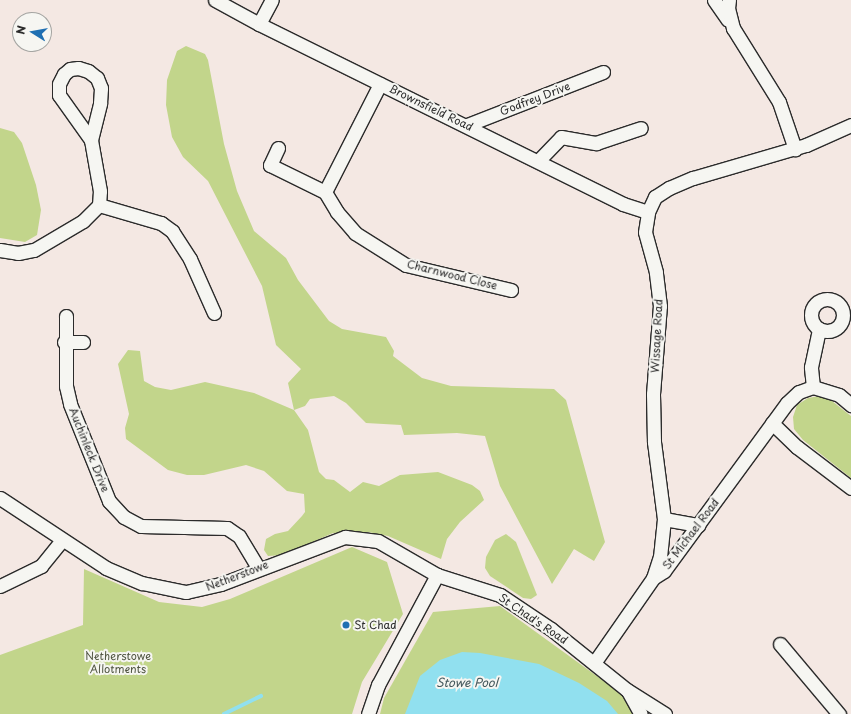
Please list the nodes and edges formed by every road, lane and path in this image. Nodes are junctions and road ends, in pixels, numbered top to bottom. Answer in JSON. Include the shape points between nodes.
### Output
{"nodes":[{"id":1,"x":216,"y":0,"type":"edge"},
{"id":2,"x":272,"y":0,"type":"edge"},
{"id":3,"x":714,"y":0,"type":"edge"},
{"id":4,"x":729,"y":0,"type":"edge"},
{"id":5,"x":259,"y":24,"type":"junction"},
{"id":6,"x":733,"y":28,"type":"junction"},
{"id":7,"x":603,"y":72,"type":"dead end"},
{"id":8,"x":380,"y":84,"type":"junction"},
{"id":9,"x":466,"y":125,"type":"junction"},
{"id":10,"x":851,"y":125,"type":"edge"},
{"id":11,"x":641,"y":128,"type":"dead end"},
{"id":12,"x":91,"y":140,"type":"junction"},
{"id":13,"x":278,"y":148,"type":"dead end"},
{"id":14,"x":795,"y":149,"type":"junction"},
{"id":15,"x":538,"y":161,"type":"junction"},
{"id":16,"x":325,"y":192,"type":"junction"},
{"id":17,"x":99,"y":205,"type":"junction"},
{"id":18,"x":648,"y":212,"type":"junction"},
{"id":19,"x":0,"y":250,"type":"edge"},
{"id":20,"x":511,"y":290,"type":"dead end"},
{"id":21,"x":214,"y":313,"type":"dead end"},
{"id":22,"x":66,"y":316,"type":"dead end"},
{"id":23,"x":819,"y":329,"type":"dead end"},
{"id":24,"x":64,"y":342,"type":"junction"},
{"id":25,"x":83,"y":342,"type":"dead end"},
{"id":26,"x":813,"y":387,"type":"junction"},
{"id":27,"x":851,"y":405,"type":"edge"},
{"id":28,"x":772,"y":423,"type":"junction"},
{"id":29,"x":851,"y":488,"type":"edge"},
{"id":30,"x":0,"y":498,"type":"edge"},
{"id":31,"x":664,"y":519,"type":"junction"},
{"id":32,"x":698,"y":525,"type":"junction"},
{"id":33,"x":62,"y":540,"type":"junction"},
{"id":34,"x":258,"y":568,"type":"junction"},
{"id":35,"x":437,"y":575,"type":"junction"},
{"id":36,"x":653,"y":578,"type":"junction"},
{"id":37,"x":0,"y":586,"type":"edge"},
{"id":38,"x":780,"y":644,"type":"dead end"},
{"id":39,"x":594,"y":663,"type":"junction"},
{"id":40,"x":627,"y":690,"type":"junction"},
{"id":41,"x":368,"y":714,"type":"edge"},
{"id":42,"x":641,"y":714,"type":"edge"},
{"id":43,"x":665,"y":714,"type":"edge"},
{"id":44,"x":839,"y":714,"type":"edge"}],
"edges":[{"from":1,"to":5,"type":"street","name":"Brownsfield Road"},
{"from":2,"to":5,"type":"street"},
{"from":3,"to":6,"type":"street"},
{"from":4,"to":6,"type":"street","via":[[728,8]]},
{"from":5,"to":8,"type":"street","name":"Brownsfield Road"},
{"from":6,"to":14,"type":"street","via":[[779,102]]},
{"from":7,"to":9,"type":"street","name":"Godfrey Drive"},
{"from":8,"to":9,"type":"street","name":"Brownsfield Road"},
{"from":8,"to":16,"type":"street"},
{"from":9,"to":15,"type":"street","name":"Brownsfield Road"},
{"from":10,"to":14,"type":"street","name":"Wissage Road"},
{"from":11,"to":15,"type":"street","via":[[596,143],[561,137]]},
{"from":12,"to":12,"type":"street","via":[[59,95],[59,84],[70,69],[88,71],[97,78],[101,88]]},
{"from":12,"to":17,"type":"street","via":[[100,191]]},
{"from":13,"to":16,"type":"street","via":[[270,165]]},
{"from":14,"to":18,"type":"street","name":"Wissage Road","via":[[693,178],[669,188],[655,197]]},
{"from":15,"to":18,"type":"street","name":"Brownsfield Road","via":[[623,204]]},
{"from":16,"to":20,"type":"street","name":"Charnwood Close","via":[[337,212],[355,233],[406,265]]},
{"from":17,"to":19,"type":"street","via":[[83,221],[34,250],[18,253]]},
{"from":17,"to":21,"type":"street","via":[[161,223],[172,231],[190,259]]},
{"from":18,"to":31,"type":"street","name":"Wissage Road","via":[[645,232],[656,272],[660,306],[653,394],[654,442]]},
{"from":22,"to":24,"type":"street","name":"Auchinleck Drive"},
{"from":23,"to":26,"type":"street","via":[[811,367]]},
{"from":24,"to":25,"type":"street"},
{"from":24,"to":34,"type":"street","name":"Auchinleck Drive","via":[[66,386],[70,404],[109,501],[124,517],[140,526],[227,528],[239,536]]},
{"from":26,"to":27,"type":"street","via":[[839,395]]},
{"from":26,"to":28,"type":"street","name":"St Michael Road","via":[[799,392]]},
{"from":28,"to":29,"type":"street","via":[[797,447]]},
{"from":28,"to":32,"type":"street","name":"St Michael Road"},
{"from":30,"to":33,"type":"street","name":"Netherstowe"},
{"from":31,"to":32,"type":"street"},
{"from":31,"to":36,"type":"street","name":"Wissage Road","via":[[660,557]]},
{"from":32,"to":36,"type":"street","name":"St Michael Road","via":[[664,571]]},
{"from":33,"to":34,"type":"street","name":"Netherstowe","via":[[106,568],[142,583],[186,592],[220,584]]},
{"from":33,"to":37,"type":"street","via":[[41,566]]},
{"from":34,"to":35,"type":"street","name":"Netherstowe","via":[[345,537],[378,542]]},
{"from":35,"to":39,"type":"street","name":"St Chad's Road","via":[[500,595],[551,629]]},
{"from":35,"to":41,"type":"street","via":[[378,686]]},
{"from":36,"to":39,"type":"street","name":"St Michael Road"},
{"from":38,"to":44,"type":"street"},
{"from":39,"to":40,"type":"street","name":"St Chad's Road"},
{"from":40,"to":42,"type":"street","name":"St Chad's Road"},
{"from":40,"to":43,"type":"street","name":"St Chad's Road"}]}
